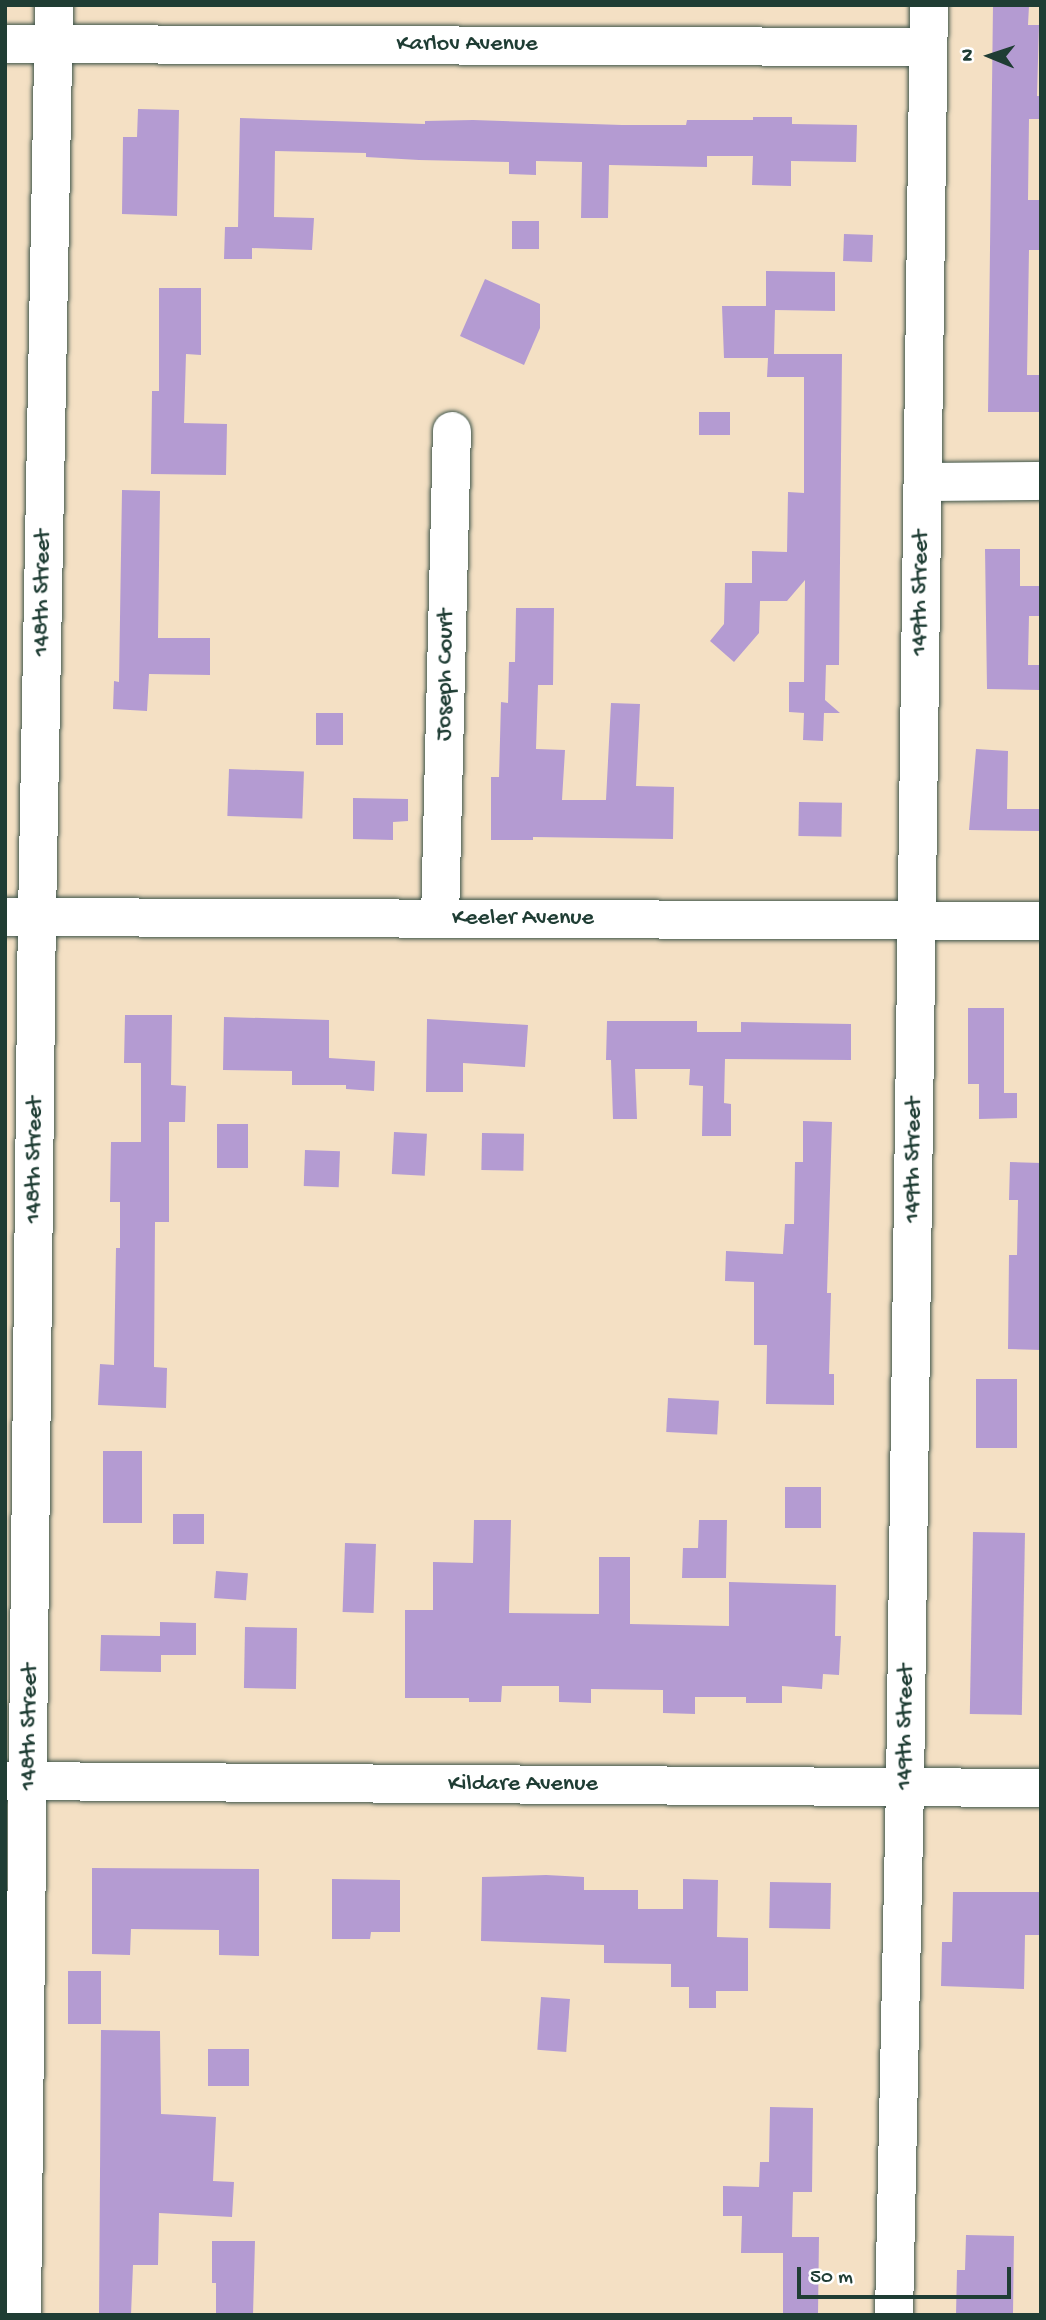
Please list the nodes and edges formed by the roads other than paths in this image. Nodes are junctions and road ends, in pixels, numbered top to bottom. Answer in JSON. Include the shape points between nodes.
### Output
{"nodes":[{"id":1,"x":54,"y":5,"type":"edge"},
{"id":2,"x":929,"y":5,"type":"edge"},
{"id":3,"x":5,"y":44,"type":"edge"},
{"id":4,"x":54,"y":44,"type":"junction"},
{"id":5,"x":929,"y":47,"type":"junction"},
{"id":6,"x":452,"y":431,"type":"dead end"},
{"id":7,"x":1041,"y":481,"type":"edge"},
{"id":8,"x":923,"y":482,"type":"junction"},
{"id":9,"x":21,"y":917,"type":"edge"},
{"id":10,"x":440,"y":919,"type":"junction"},
{"id":11,"x":917,"y":921,"type":"junction"},
{"id":12,"x":1041,"y":921,"type":"edge"},
{"id":13,"x":17,"y":1781,"type":"edge"},
{"id":14,"x":905,"y":1787,"type":"junction"},
{"id":15,"x":1041,"y":1788,"type":"edge"},
{"id":16,"x":22,"y":2315,"type":"edge"},
{"id":17,"x":894,"y":2315,"type":"edge"}],
"edges":[{"from":1,"to":4,"type":"street","name":"148th Street"},
{"from":2,"to":5,"type":"street","name":"149th Street"},
{"from":3,"to":4,"type":"street","name":"Karlov Avenue"},
{"from":4,"to":5,"type":"street","name":"Karlov Avenue"},
{"from":4,"to":9,"type":"street","name":"148th Street"},
{"from":5,"to":8,"type":"street","name":"149th Street"},
{"from":6,"to":10,"type":"street","name":"Joseph Court"},
{"from":7,"to":8,"type":"street"},
{"from":8,"to":11,"type":"street","name":"149th Street"},
{"from":9,"to":10,"type":"street","name":"Keeler Avenue"},
{"from":9,"to":13,"type":"street","name":"148th Street"},
{"from":10,"to":11,"type":"street","name":"Keeler Avenue"},
{"from":11,"to":12,"type":"street","name":"Keeler Avenue"},
{"from":11,"to":14,"type":"street","name":"149th Street"},
{"from":13,"to":14,"type":"street","name":"Kildare Avenue"},
{"from":13,"to":16,"type":"street","name":"148th Street"},
{"from":14,"to":15,"type":"street","name":"Kildare Avenue"},
{"from":14,"to":17,"type":"street","name":"149th Street"}]}
